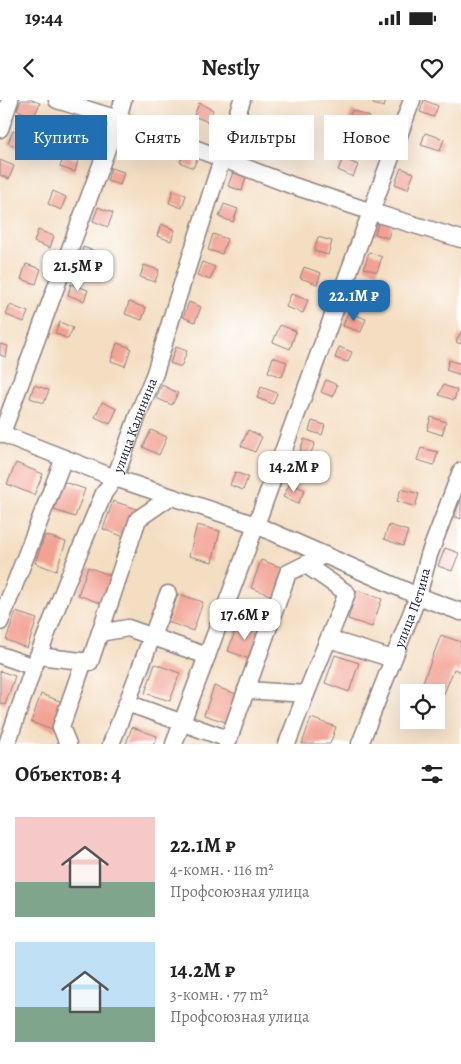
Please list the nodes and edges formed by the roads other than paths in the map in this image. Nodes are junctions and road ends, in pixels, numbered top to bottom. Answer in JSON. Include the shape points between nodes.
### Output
{"nodes":[{"id":1,"x":10,"y":100,"type":"edge"},
{"id":2,"x":57,"y":100,"type":"edge"},
{"id":3,"x":123,"y":100,"type":"edge"},
{"id":4,"x":242,"y":100,"type":"edge"},
{"id":5,"x":412,"y":100,"type":"edge"},
{"id":6,"x":119,"y":115,"type":"edge"},
{"id":7,"x":237,"y":115,"type":"edge"},
{"id":8,"x":117,"y":118,"type":"edge"},
{"id":9,"x":117,"y":121,"type":"edge"},
{"id":10,"x":0,"y":129,"type":"edge"},
{"id":11,"x":222,"y":160,"type":"edge"},
{"id":12,"x":225,"y":160,"type":"edge"},
{"id":13,"x":372,"y":212,"type":"junction"},
{"id":14,"x":461,"y":239,"type":"edge"},
{"id":15,"x":1,"y":433,"type":"edge"},
{"id":16,"x":64,"y":458,"type":"junction"},
{"id":17,"x":461,"y":471,"type":"edge"},
{"id":18,"x":115,"y":478,"type":"junction"},
{"id":19,"x":170,"y":497,"type":"junction"},
{"id":20,"x":256,"y":525,"type":"junction"},
{"id":21,"x":324,"y":555,"type":"junction"},
{"id":22,"x":306,"y":564,"type":"junction"},
{"id":23,"x":168,"y":594,"type":"dead end"},
{"id":24,"x":418,"y":596,"type":"junction"},
{"id":25,"x":461,"y":612,"type":"edge"},
{"id":26,"x":0,"y":622,"type":"edge"},
{"id":27,"x":100,"y":633,"type":"junction"},
{"id":28,"x":152,"y":636,"type":"junction"},
{"id":29,"x":329,"y":638,"type":"junction"},
{"id":30,"x":0,"y":654,"type":"edge"},
{"id":31,"x":207,"y":656,"type":"junction"},
{"id":32,"x":393,"y":659,"type":"junction"},
{"id":33,"x":84,"y":661,"type":"junction"},
{"id":34,"x":36,"y":662,"type":"junction"},
{"id":35,"x":246,"y":690,"type":"junction"},
{"id":36,"x":306,"y":694,"type":"junction"},
{"id":37,"x":127,"y":703,"type":"junction"},
{"id":38,"x":182,"y":722,"type":"junction"},
{"id":39,"x":228,"y":742,"type":"edge"},
{"id":40,"x":7,"y":744,"type":"edge"},
{"id":41,"x":68,"y":744,"type":"edge"},
{"id":42,"x":111,"y":744,"type":"edge"},
{"id":43,"x":174,"y":744,"type":"edge"},
{"id":44,"x":287,"y":744,"type":"edge"},
{"id":45,"x":360,"y":744,"type":"edge"}],
"edges":[{"from":1,"to":10,"type":"street"},
{"from":2,"to":8,"type":"street"},
{"from":3,"to":6,"type":"street"},
{"from":4,"to":7,"type":"street","name":"улица Калинина"},
{"from":5,"to":13,"type":"street"},
{"from":9,"to":15,"type":"street"},
{"from":11,"to":18,"type":"street","name":"улица Калинина","via":[[156,373]]},
{"from":12,"to":13,"type":"street"},
{"from":13,"to":14,"type":"street"},
{"from":13,"to":20,"type":"street"},
{"from":15,"to":16,"type":"street"},
{"from":16,"to":18,"type":"street"},
{"from":16,"to":26,"type":"street"},
{"from":17,"to":24,"type":"street","name":"улица Петина","via":[[429,555]]},
{"from":18,"to":19,"type":"street"},
{"from":18,"to":34,"type":"street","name":"улица Калинина","via":[[104,493]]},
{"from":19,"to":20,"type":"street"},
{"from":19,"to":27,"type":"street","via":[[138,519]]},
{"from":20,"to":21,"type":"street"},
{"from":20,"to":31,"type":"street"},
{"from":21,"to":22,"type":"street"},
{"from":21,"to":24,"type":"street"},
{"from":22,"to":29,"type":"street","via":[[347,593]]},
{"from":22,"to":35,"type":"street","via":[[288,573]]},
{"from":23,"to":28,"type":"street"},
{"from":24,"to":25,"type":"street"},
{"from":24,"to":32,"type":"street","name":"улица Петина"},
{"from":27,"to":28,"type":"street","via":[[128,628]]},
{"from":27,"to":33,"type":"street","via":[[90,662]]},
{"from":28,"to":31,"type":"street"},
{"from":28,"to":37,"type":"street"},
{"from":29,"to":32,"type":"street"},
{"from":29,"to":36,"type":"street"},
{"from":30,"to":34,"type":"street"},
{"from":31,"to":38,"type":"street"},
{"from":32,"to":45,"type":"street","name":"улица Петина"},
{"from":33,"to":34,"type":"street"},
{"from":33,"to":41,"type":"street","via":[[61,727]]},
{"from":34,"to":40,"type":"street","name":"улица Калинина"},
{"from":35,"to":36,"type":"street"},
{"from":35,"to":39,"type":"street"},
{"from":36,"to":44,"type":"street"},
{"from":37,"to":38,"type":"street"},
{"from":37,"to":42,"type":"street"},
{"from":38,"to":39,"type":"street"},
{"from":38,"to":43,"type":"street"}]}
